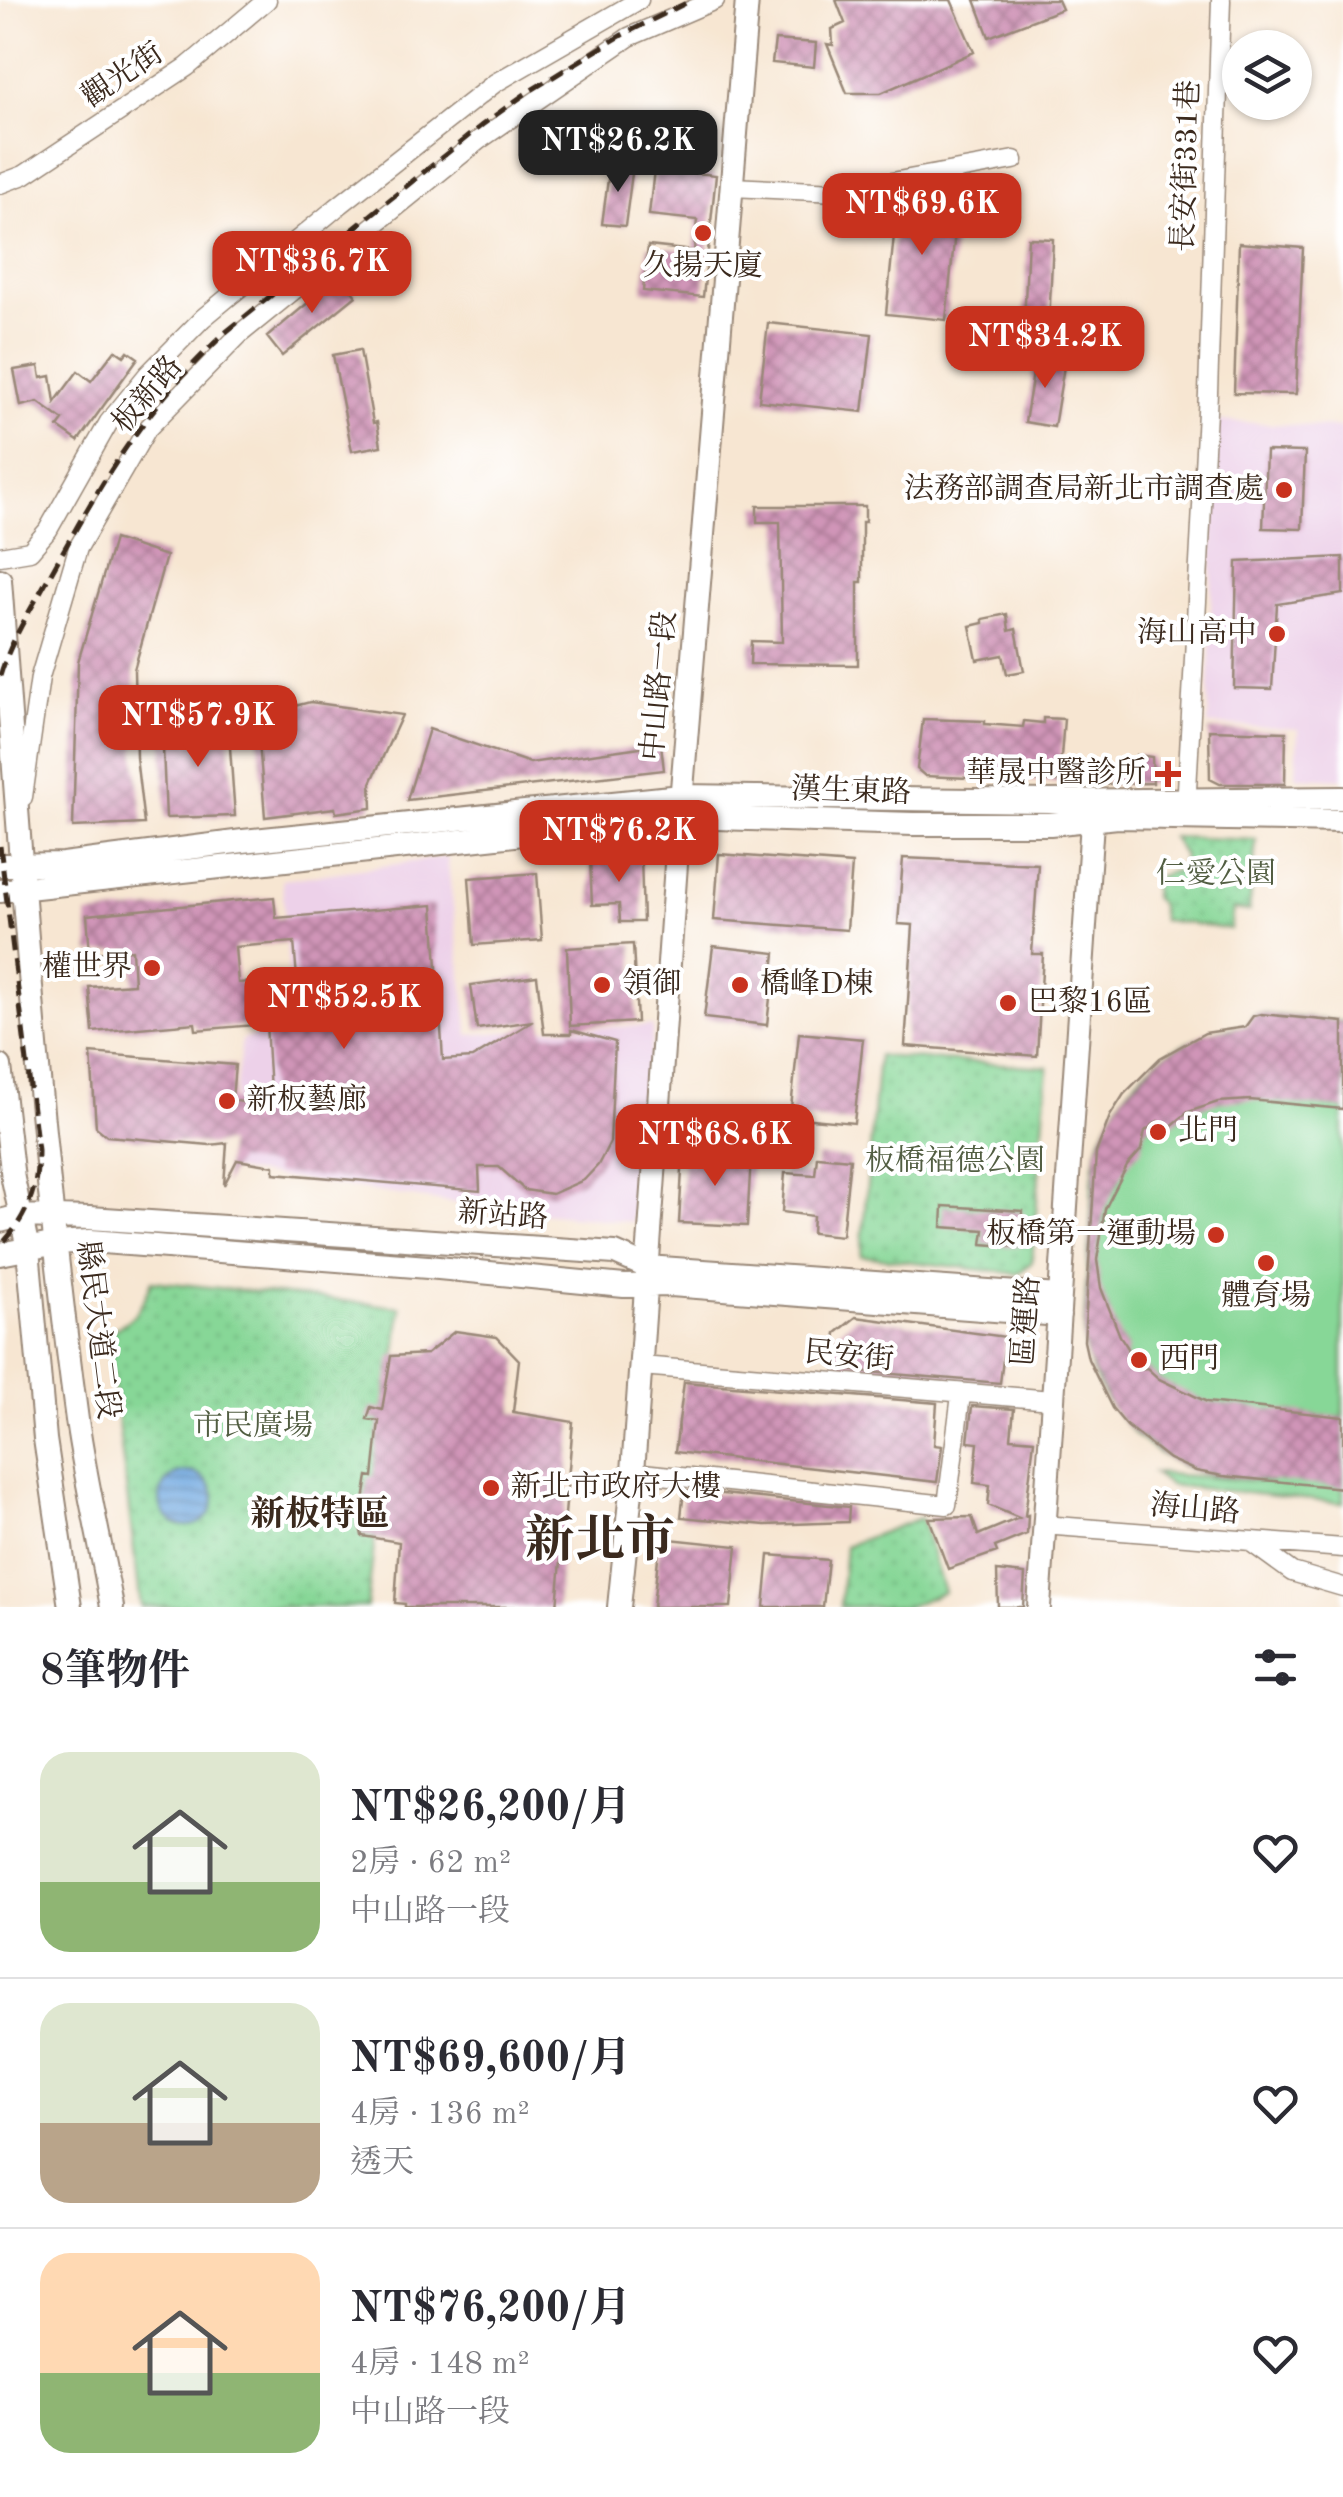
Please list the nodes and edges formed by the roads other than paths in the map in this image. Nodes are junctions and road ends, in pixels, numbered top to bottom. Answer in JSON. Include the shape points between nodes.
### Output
{"nodes":[{"id":1,"x":267,"y":0,"type":"edge"},
{"id":2,"x":638,"y":0,"type":"edge"},
{"id":3,"x":714,"y":0,"type":"edge"},
{"id":4,"x":1221,"y":0,"type":"edge"},
{"id":5,"x":747,"y":5,"type":"edge"},
{"id":6,"x":1014,"y":160,"type":"dead end"},
{"id":7,"x":0,"y":184,"type":"edge"},
{"id":8,"x":732,"y":188,"type":"junction"},
{"id":9,"x":0,"y":556,"type":"edge"},
{"id":10,"x":0,"y":580,"type":"edge"},
{"id":11,"x":1343,"y":798,"type":"edge"},
{"id":12,"x":681,"y":807,"type":"junction"},
{"id":13,"x":1093,"y":810,"type":"junction"},
{"id":14,"x":1186,"y":810,"type":"junction"},
{"id":15,"x":1343,"y":822,"type":"edge"},
{"id":16,"x":19,"y":827,"type":"junction"},
{"id":17,"x":10,"y":864,"type":"edge"},
{"id":18,"x":11,"y":890,"type":"edge"},
{"id":19,"x":0,"y":1066,"type":"edge"},
{"id":20,"x":54,"y":1218,"type":"junction"},
{"id":21,"x":18,"y":1229,"type":"edge"},
{"id":22,"x":0,"y":1235,"type":"edge"},
{"id":23,"x":57,"y":1243,"type":"junction"},
{"id":24,"x":0,"y":1254,"type":"edge"},
{"id":25,"x":647,"y":1277,"type":"junction"},
{"id":26,"x":1059,"y":1305,"type":"junction"},
{"id":27,"x":641,"y":1366,"type":"junction"},
{"id":28,"x":961,"y":1395,"type":"junction"},
{"id":29,"x":1052,"y":1400,"type":"junction"},
{"id":30,"x":633,"y":1472,"type":"junction"},
{"id":31,"x":1043,"y":1525,"type":"junction"},
{"id":32,"x":1252,"y":1542,"type":"junction"},
{"id":33,"x":1343,"y":1548,"type":"edge"},
{"id":34,"x":1343,"y":1587,"type":"edge"},
{"id":35,"x":70,"y":1607,"type":"edge"},
{"id":36,"x":112,"y":1607,"type":"edge"},
{"id":37,"x":620,"y":1607,"type":"edge"},
{"id":38,"x":1039,"y":1607,"type":"edge"}],
"edges":[{"from":1,"to":7,"type":"street","name":"觀光街","via":[[187,67]]},
{"from":2,"to":9,"type":"street","name":"板新路","via":[[496,83],[203,318],[109,422],[48,530],[30,551]]},
{"from":3,"to":16,"type":"street","name":"板新路","via":[[629,37],[479,140],[240,333],[148,429],[78,548],[40,677]]},
{"from":4,"to":14,"type":"street","name":"長安街331巷"},
{"from":5,"to":8,"type":"street","name":"中山路一段"},
{"from":6,"to":8,"type":"street","via":[[836,192]]},
{"from":8,"to":12,"type":"street","name":"中山路一段"},
{"from":10,"to":16,"type":"street","name":"縣民大道二段"},
{"from":11,"to":14,"type":"street","name":"漢生東路"},
{"from":12,"to":13,"type":"street","name":"漢生東路"},
{"from":12,"to":17,"type":"street","name":"漢生東路"},
{"from":12,"to":18,"type":"street","name":"漢生東路"},
{"from":12,"to":25,"type":"street","name":"中山路一段"},
{"from":13,"to":14,"type":"street","name":"漢生東路"},
{"from":13,"to":26,"type":"street","name":"區運路"},
{"from":14,"to":15,"type":"street","name":"漢生東路"},
{"from":16,"to":17,"type":"street","name":"縣民大道二段"},
{"from":17,"to":18,"type":"street","name":"縣民大道二段"},
{"from":18,"to":20,"type":"street","name":"縣民大道二段"},
{"from":19,"to":21,"type":"street","name":"縣民大道二段"},
{"from":20,"to":21,"type":"street","name":"新站路"},
{"from":20,"to":23,"type":"street","name":"縣民大道二段"},
{"from":20,"to":25,"type":"street","name":"新站路","via":[[615,1253]]},
{"from":21,"to":22,"type":"street"},
{"from":21,"to":23,"type":"street","name":"新站路"},
{"from":21,"to":24,"type":"street","name":"新站路"},
{"from":21,"to":35,"type":"street","name":"縣民大道二段"},
{"from":23,"to":25,"type":"street","name":"新站路"},
{"from":23,"to":36,"type":"street","name":"縣民大道二段","via":[[78,1425]]},
{"from":25,"to":26,"type":"street","name":"新站路"},
{"from":25,"to":27,"type":"street","name":"中山路一段"},
{"from":26,"to":29,"type":"street","name":"區運路"},
{"from":27,"to":28,"type":"street","name":"民安街"},
{"from":27,"to":30,"type":"street","name":"中山路一段"},
{"from":28,"to":29,"type":"street","name":"民安街"},
{"from":28,"to":30,"type":"street","via":[[946,1506]]},
{"from":29,"to":31,"type":"street","name":"區運路"},
{"from":30,"to":37,"type":"street","name":"中山路一段"},
{"from":31,"to":32,"type":"street","name":"海山路"},
{"from":31,"to":38,"type":"street","name":"區運路"},
{"from":32,"to":33,"type":"street","name":"海山路"},
{"from":32,"to":34,"type":"street","via":[[1292,1572]]}]}
